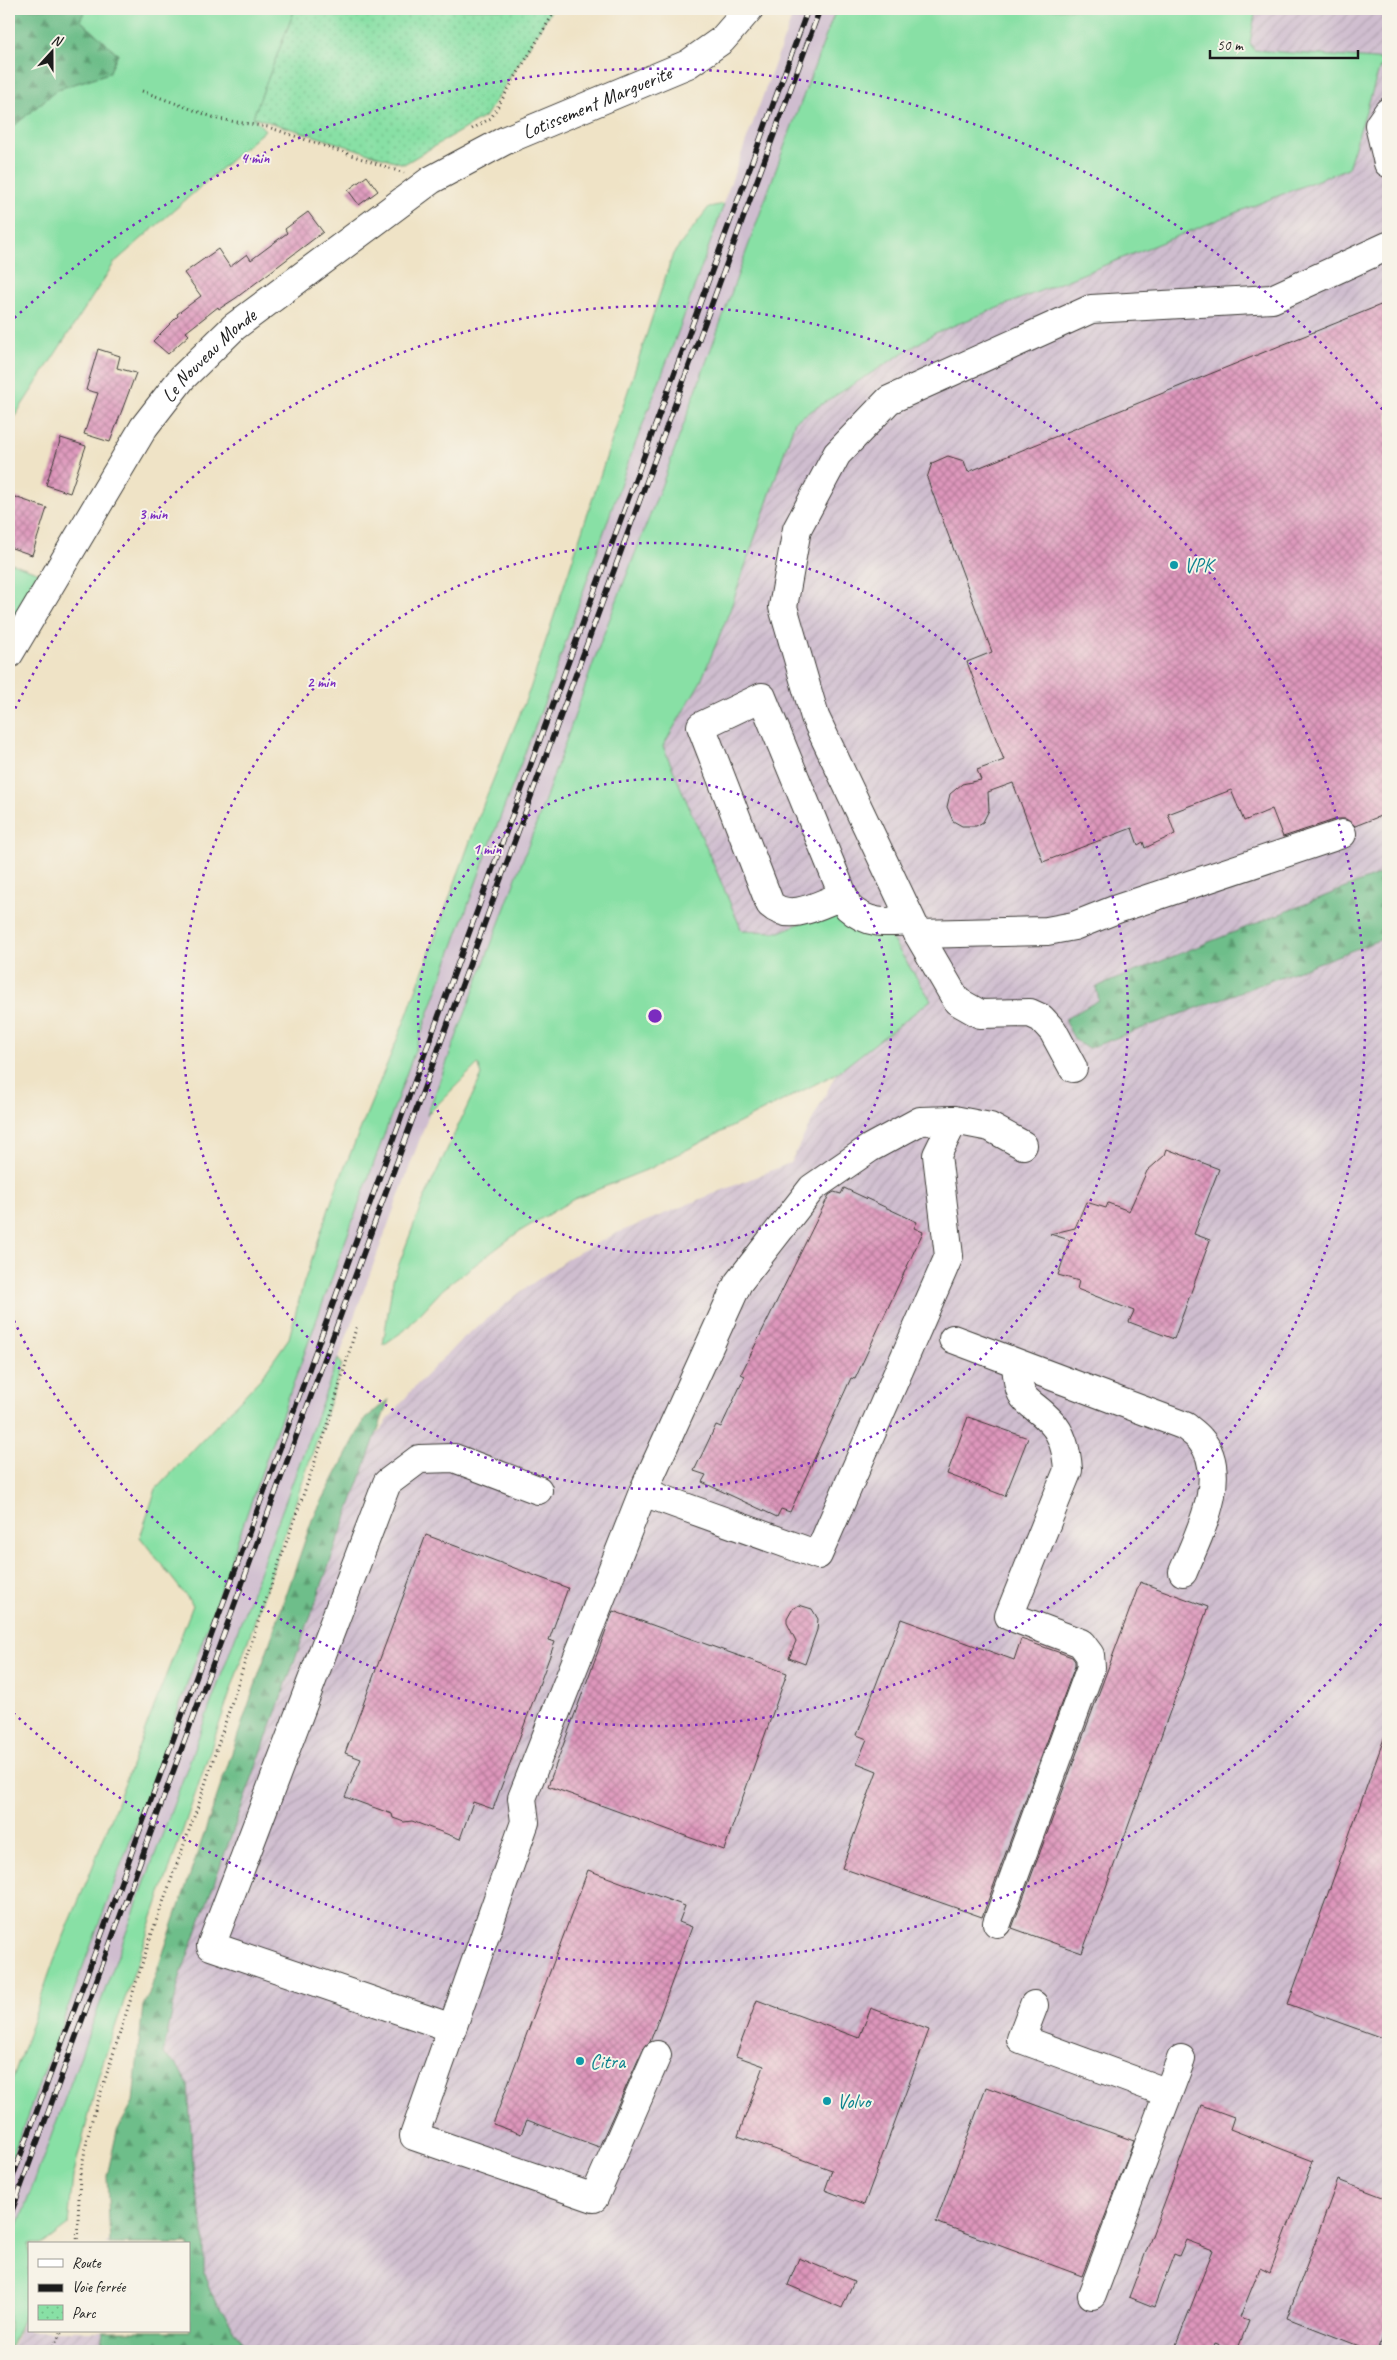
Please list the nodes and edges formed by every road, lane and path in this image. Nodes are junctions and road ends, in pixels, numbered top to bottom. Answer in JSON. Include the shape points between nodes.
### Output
{"nodes":[{"id":1,"x":556,"y":9,"type":"edge"},
{"id":2,"x":749,"y":9,"type":"edge"},
{"id":3,"x":142,"y":91,"type":"dead end"},
{"id":4,"x":1388,"y":112,"type":"edge"},
{"id":5,"x":467,"y":133,"type":"dead end"},
{"id":6,"x":1388,"y":163,"type":"edge"},
{"id":7,"x":403,"y":172,"type":"junction"},
{"id":8,"x":421,"y":174,"type":"junction"},
{"id":9,"x":1388,"y":246,"type":"edge"},
{"id":10,"x":9,"y":654,"type":"edge"},
{"id":11,"x":1342,"y":834,"type":"dead end"},
{"id":12,"x":842,"y":896,"type":"junction"},
{"id":13,"x":914,"y":927,"type":"junction"},
{"id":14,"x":1073,"y":1068,"type":"dead end"},
{"id":15,"x":954,"y":1120,"type":"junction"},
{"id":16,"x":1023,"y":1145,"type":"dead end"},
{"id":17,"x":357,"y":1325,"type":"dead end"},
{"id":18,"x":954,"y":1339,"type":"dead end"},
{"id":19,"x":1016,"y":1364,"type":"junction"},
{"id":20,"x":538,"y":1490,"type":"dead end"},
{"id":21,"x":643,"y":1492,"type":"junction"},
{"id":22,"x":1184,"y":1572,"type":"dead end"},
{"id":23,"x":996,"y":1923,"type":"dead end"},
{"id":24,"x":1034,"y":2005,"type":"dead end"},
{"id":25,"x":452,"y":2028,"type":"junction"},
{"id":26,"x":656,"y":2055,"type":"dead end"},
{"id":27,"x":1181,"y":2059,"type":"dead end"},
{"id":28,"x":1168,"y":2093,"type":"junction"},
{"id":29,"x":77,"y":2242,"type":"edge"},
{"id":30,"x":1092,"y":2295,"type":"dead end"},
{"id":31,"x":61,"y":2332,"type":"edge"},
{"id":32,"x":51,"y":2351,"type":"edge"}],
"edges":[{"from":1,"to":5,"type":"path","via":[[491,118]]},
{"from":2,"to":8,"type":"street","name":"Lotissement Marguerite","via":[[722,40],[688,64]]},
{"from":3,"to":7,"type":"path","via":[[218,118],[268,127]]},
{"from":4,"to":6,"type":"street","via":[[1379,125]]},
{"from":7,"to":8,"type":"path"},
{"from":7,"to":8,"type":"path"},
{"from":8,"to":10,"type":"street","name":"Le Nouveau Monde","via":[[234,327],[182,378],[144,428]]},
{"from":9,"to":13,"type":"street","via":[[1272,299],[1091,309],[889,400],[836,454],[797,529],[783,606],[814,716]]},
{"from":11,"to":13,"type":"street","via":[[1074,926],[1047,931]]},
{"from":12,"to":12,"type":"street","via":[[762,697],[701,726],[770,904],[787,914]]},
{"from":12,"to":13,"type":"street","via":[[854,912],[872,921]]},
{"from":13,"to":14,"type":"street","via":[[957,1001],[980,1014],[1030,1013],[1042,1018]]},
{"from":15,"to":16,"type":"street","via":[[990,1127]]},
{"from":15,"to":21,"type":"street","via":[[920,1121],[870,1148],[812,1188],[738,1283]]},
{"from":15,"to":21,"type":"street","via":[[937,1155],[949,1256],[818,1555]]},
{"from":17,"to":29,"type":"path","via":[[328,1425],[153,1930],[90,2126],[80,2175]]},
{"from":18,"to":19,"type":"street"},
{"from":19,"to":22,"type":"street","via":[[1185,1426],[1201,1440],[1210,1461],[1213,1486],[1209,1508]]},
{"from":19,"to":23,"type":"street","via":[[1018,1387],[1026,1402],[1053,1424],[1066,1448],[1068,1470],[1009,1616],[1081,1643],[1090,1655],[1091,1667]]},
{"from":20,"to":25,"type":"street","via":[[454,1458],[419,1459],[387,1483],[210,1946]]},
{"from":21,"to":25,"type":"street","via":[[522,1798],[525,1822]]},
{"from":24,"to":28,"type":"street","via":[[1021,2039]]},
{"from":25,"to":26,"type":"street","via":[[414,2136],[594,2198]]},
{"from":27,"to":28,"type":"street"},
{"from":28,"to":30,"type":"street"},
{"from":31,"to":32,"type":"path"}]}
